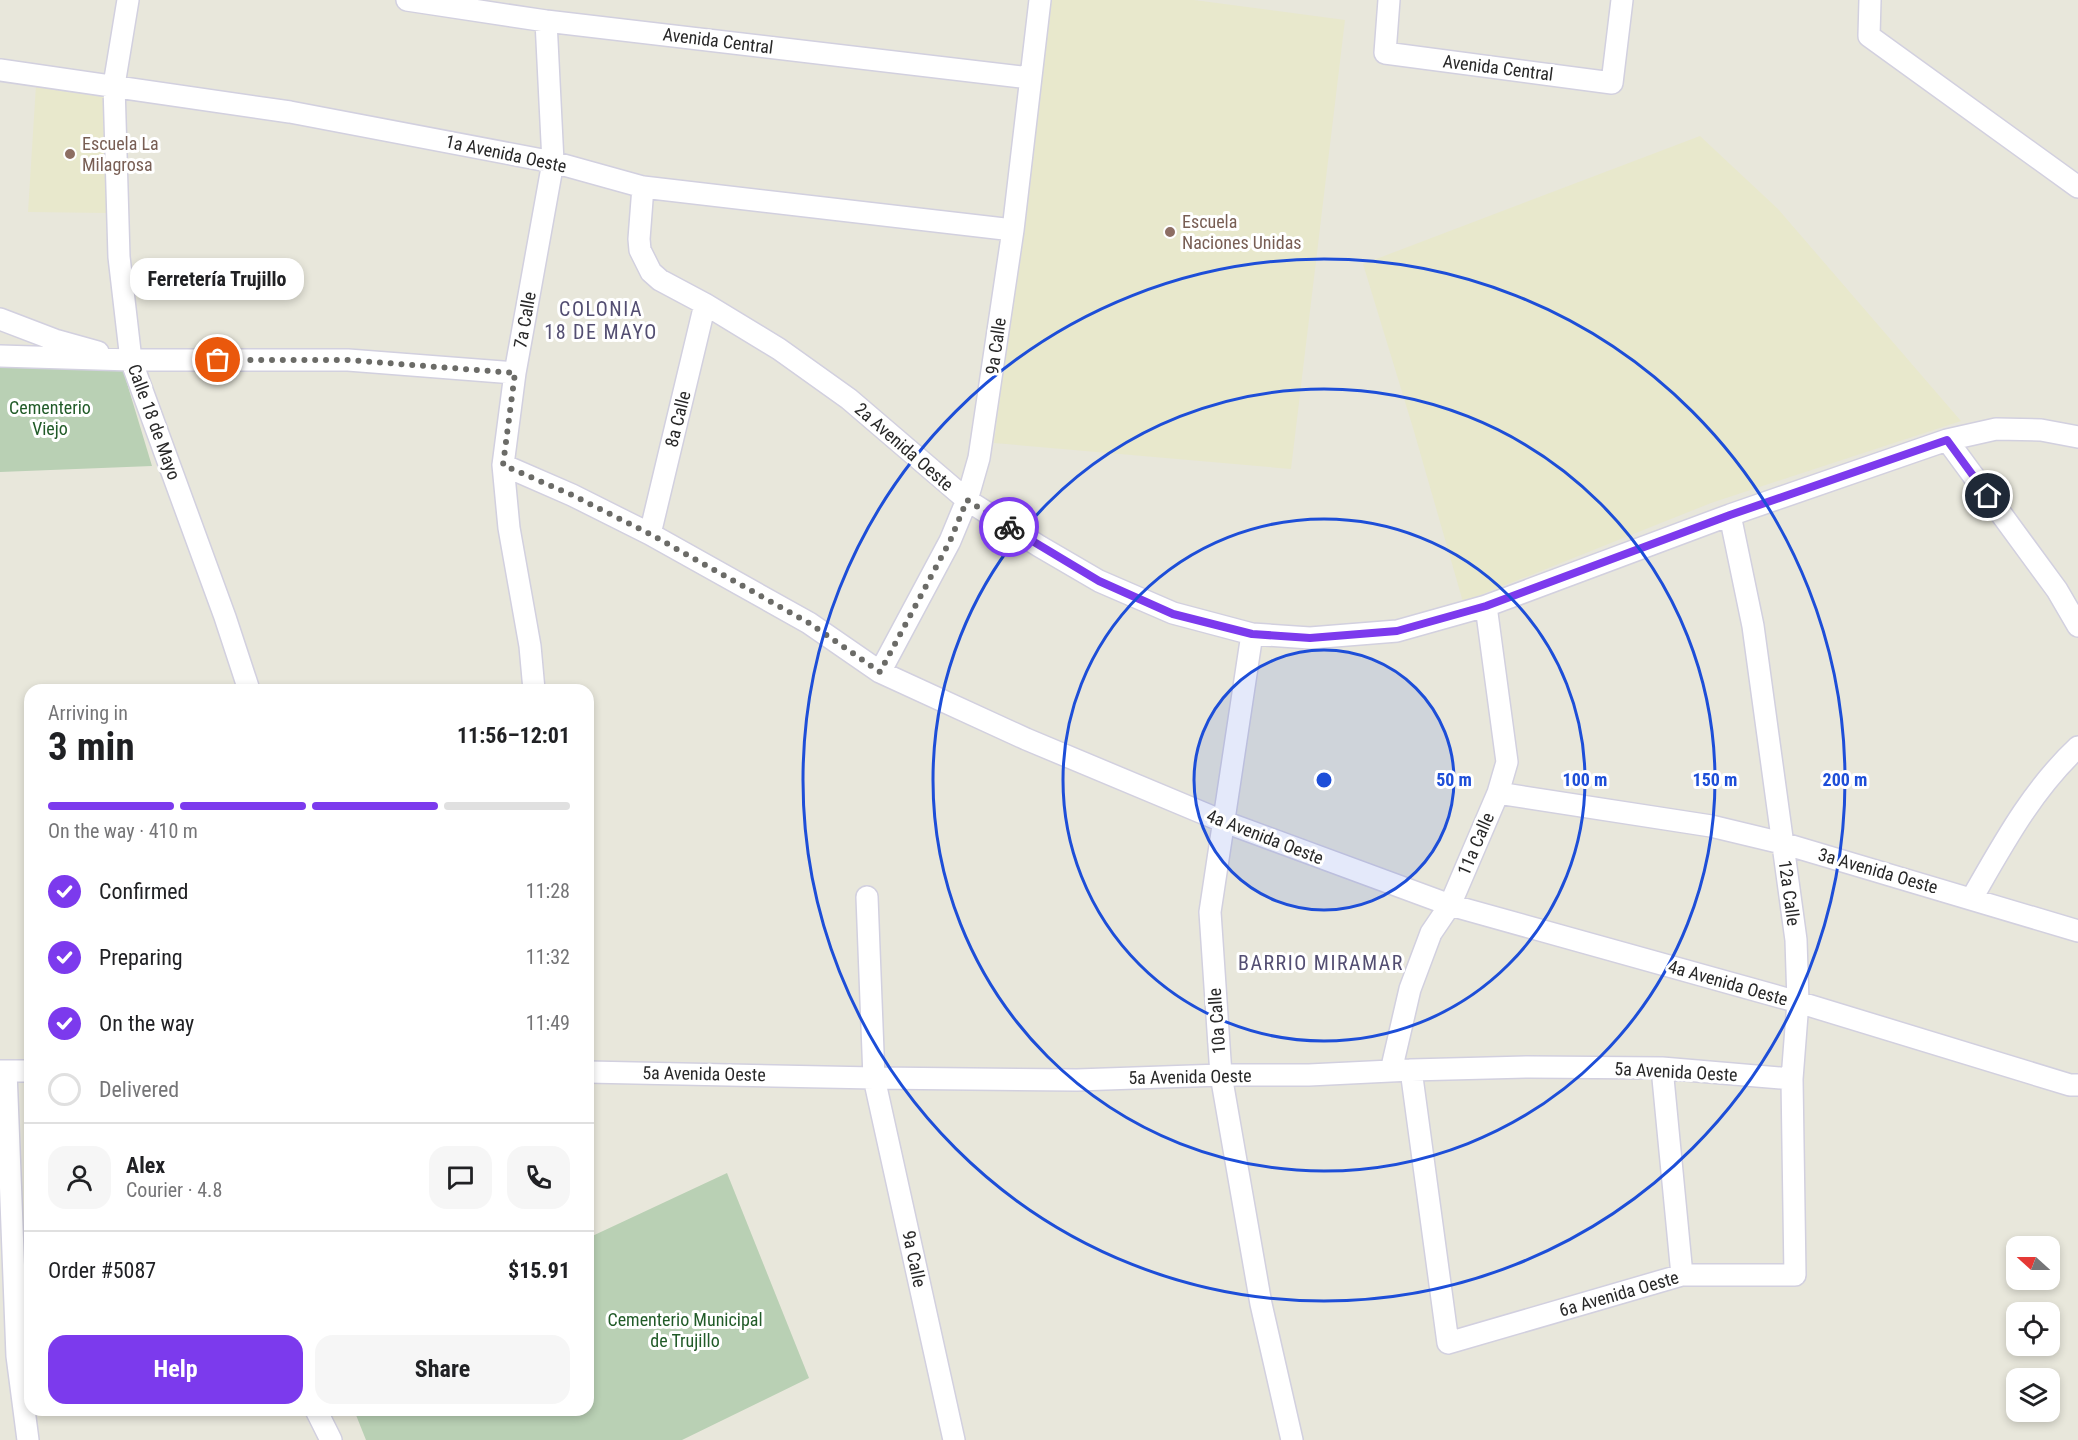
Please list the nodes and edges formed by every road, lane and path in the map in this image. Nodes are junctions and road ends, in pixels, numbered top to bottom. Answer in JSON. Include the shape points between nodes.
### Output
{"nodes":[{"id":1,"x":128,"y":0,"type":"edge"},
{"id":2,"x":407,"y":0,"type":"edge"},
{"id":3,"x":1040,"y":0,"type":"edge"},
{"id":4,"x":1389,"y":0,"type":"edge"},
{"id":5,"x":1622,"y":0,"type":"edge"},
{"id":6,"x":1870,"y":0,"type":"edge"},
{"id":7,"x":546,"y":21,"type":"junction"},
{"id":8,"x":0,"y":70,"type":"edge"},
{"id":9,"x":1030,"y":78,"type":"junction"},
{"id":10,"x":114,"y":85,"type":"junction"},
{"id":11,"x":553,"y":162,"type":"junction"},
{"id":12,"x":643,"y":187,"type":"junction"},
{"id":13,"x":2078,"y":187,"type":"edge"},
{"id":14,"x":1013,"y":230,"type":"junction"},
{"id":15,"x":705,"y":304,"type":"junction"},
{"id":16,"x":0,"y":319,"type":"edge"},
{"id":17,"x":0,"y":356,"type":"edge"},
{"id":18,"x":131,"y":360,"type":"junction"},
{"id":19,"x":515,"y":373,"type":"junction"},
{"id":20,"x":2078,"y":437,"type":"edge"},
{"id":21,"x":1947,"y":440,"type":"junction"},
{"id":22,"x":503,"y":465,"type":"junction"},
{"id":23,"x":967,"y":500,"type":"junction"},
{"id":24,"x":1730,"y":515,"type":"junction"},
{"id":25,"x":650,"y":534,"type":"junction"},
{"id":26,"x":1486,"y":606,"type":"junction"},
{"id":27,"x":2078,"y":626,"type":"edge"},
{"id":28,"x":1252,"y":634,"type":"junction"},
{"id":29,"x":880,"y":672,"type":"junction"},
{"id":30,"x":247,"y":684,"type":"edge"},
{"id":31,"x":533,"y":684,"type":"edge"},
{"id":32,"x":2078,"y":747,"type":"edge"},
{"id":33,"x":1498,"y":793,"type":"junction"},
{"id":34,"x":1222,"y":821,"type":"junction"},
{"id":35,"x":1782,"y":843,"type":"junction"},
{"id":36,"x":867,"y":897,"type":"dead end"},
{"id":37,"x":1972,"y":898,"type":"junction"},
{"id":38,"x":1450,"y":905,"type":"junction"},
{"id":39,"x":2078,"y":931,"type":"edge"},
{"id":40,"x":1798,"y":1002,"type":"junction"},
{"id":41,"x":1662,"y":1068,"type":"junction"},
{"id":42,"x":1401,"y":1070,"type":"junction"},
{"id":43,"x":3,"y":1071,"type":"edge"},
{"id":44,"x":24,"y":1071,"type":"edge"},
{"id":45,"x":594,"y":1072,"type":"edge"},
{"id":46,"x":1221,"y":1075,"type":"junction"},
{"id":47,"x":874,"y":1078,"type":"junction"},
{"id":48,"x":1792,"y":1079,"type":"junction"},
{"id":49,"x":2078,"y":1085,"type":"edge"},
{"id":50,"x":1682,"y":1275,"type":"junction"},
{"id":51,"x":1795,"y":1275,"type":"joint"},
{"id":52,"x":1448,"y":1343,"type":"joint"},
{"id":53,"x":16,"y":1356,"type":"edge"},
{"id":54,"x":24,"y":1412,"type":"edge"},
{"id":55,"x":25,"y":1416,"type":"edge"},
{"id":56,"x":319,"y":1416,"type":"edge"},
{"id":57,"x":28,"y":1440,"type":"edge"},
{"id":58,"x":331,"y":1440,"type":"edge"},
{"id":59,"x":954,"y":1440,"type":"edge"},
{"id":60,"x":1292,"y":1440,"type":"edge"}],
"edges":[{"from":1,"to":10,"type":"street","name":"Calle 18 de Mayo"},
{"from":2,"to":7,"type":"street","name":"Avenida Central"},
{"from":3,"to":9,"type":"street","name":"9a Calle"},
{"from":4,"to":5,"type":"street","name":"Avenida Central","via":[[1384,53],[1612,83]]},
{"from":6,"to":13,"type":"street","via":[[1869,36]]},
{"from":7,"to":9,"type":"street","name":"Avenida Central"},
{"from":7,"to":11,"type":"street","name":"7a Calle"},
{"from":8,"to":10,"type":"street","name":"1a Avenida Oeste"},
{"from":9,"to":14,"type":"street","name":"9a Calle"},
{"from":10,"to":11,"type":"street","name":"1a Avenida Oeste","via":[[290,112]]},
{"from":10,"to":18,"type":"street","name":"Calle 18 de Mayo","via":[[119,257]]},
{"from":11,"to":12,"type":"street","name":"1a Avenida Oeste"},
{"from":11,"to":19,"type":"street","name":"7a Calle"},
{"from":12,"to":14,"type":"street","name":"1a Avenida Oeste"},
{"from":12,"to":15,"type":"street","name":"2a Avenida Oeste","via":[[639,239],[645,262],[660,280]]},
{"from":14,"to":23,"type":"street","name":"9a Calle","via":[[979,458]]},
{"from":15,"to":23,"type":"street","name":"2a Avenida Oeste","via":[[779,349],[849,399]]},
{"from":15,"to":25,"type":"street","name":"8a Calle"},
{"from":16,"to":18,"type":"street","via":[[55,340]]},
{"from":17,"to":18,"type":"street"},
{"from":18,"to":19,"type":"street","via":[[348,360]]},
{"from":18,"to":30,"type":"street","name":"Calle 18 de Mayo"},
{"from":19,"to":22,"type":"street","name":"7a Calle"},
{"from":20,"to":21,"type":"street","name":"2a Avenida Oeste","via":[[2041,430],[1996,429]]},
{"from":21,"to":24,"type":"street","name":"2a Avenida Oeste"},
{"from":21,"to":27,"type":"street","via":[[2057,590]]},
{"from":22,"to":25,"type":"street","name":"4a Avenida Oeste"},
{"from":22,"to":31,"type":"street","name":"7a Calle"},
{"from":23,"to":28,"type":"street","name":"2a Avenida Oeste","via":[[1099,581],[1173,614]]},
{"from":23,"to":29,"type":"street","name":"9a Calle","via":[[950,541]]},
{"from":24,"to":26,"type":"street","name":"2a Avenida Oeste"},
{"from":24,"to":35,"type":"street","name":"12a Calle","via":[[1753,626]]},
{"from":25,"to":29,"type":"street","name":"4a Avenida Oeste","via":[[809,623]]},
{"from":26,"to":28,"type":"street","name":"2a Avenida Oeste","via":[[1397,631],[1310,638]]},
{"from":26,"to":33,"type":"street","name":"11a Calle","via":[[1507,762]]},
{"from":28,"to":34,"type":"street","name":"10a Calle"},
{"from":29,"to":34,"type":"street","name":"4a Avenida Oeste","via":[[1026,739]]},
{"from":32,"to":37,"type":"street","via":[[2058,765],[2016,821]]},
{"from":33,"to":35,"type":"street","name":"3a Avenida Oeste","via":[[1711,826]]},
{"from":33,"to":38,"type":"street","name":"11a Calle"},
{"from":34,"to":38,"type":"street","name":"4a Avenida Oeste"},
{"from":34,"to":46,"type":"street","name":"10a Calle","via":[[1210,912]]},
{"from":35,"to":37,"type":"street","name":"3a Avenida Oeste"},
{"from":35,"to":40,"type":"street","name":"12a Calle","via":[[1796,940]]},
{"from":36,"to":47,"type":"street","name":"9a Calle"},
{"from":37,"to":39,"type":"street","name":"3a Avenida Oeste"},
{"from":38,"to":40,"type":"street","name":"4a Avenida Oeste"},
{"from":38,"to":42,"type":"street","name":"11a Calle","via":[[1431,933],[1410,989]]},
{"from":40,"to":48,"type":"street","name":"12a Calle"},
{"from":40,"to":49,"type":"street","name":"4a Avenida Oeste"},
{"from":41,"to":42,"type":"street","name":"5a Avenida Oeste"},
{"from":41,"to":48,"type":"street","name":"5a Avenida Oeste"},
{"from":41,"to":50,"type":"street"},
{"from":42,"to":46,"type":"street","name":"5a Avenida Oeste"},
{"from":42,"to":52,"type":"street","name":"11a Calle"},
{"from":43,"to":44,"type":"street"},
{"from":43,"to":53,"type":"street"},
{"from":45,"to":47,"type":"street","name":"5a Avenida Oeste"},
{"from":46,"to":47,"type":"street","name":"5a Avenida Oeste","via":[[1077,1080]]},
{"from":46,"to":60,"type":"street","name":"10a Calle","via":[[1261,1304]]},
{"from":47,"to":59,"type":"street","name":"9a Calle"},
{"from":48,"to":51,"type":"street","name":"12a Calle"},
{"from":50,"to":51,"type":"street","name":"6a Avenida Oeste"},
{"from":50,"to":52,"type":"street","name":"6a Avenida Oeste"},
{"from":53,"to":54,"type":"street"},
{"from":55,"to":57,"type":"street"},
{"from":56,"to":58,"type":"street"}]}
